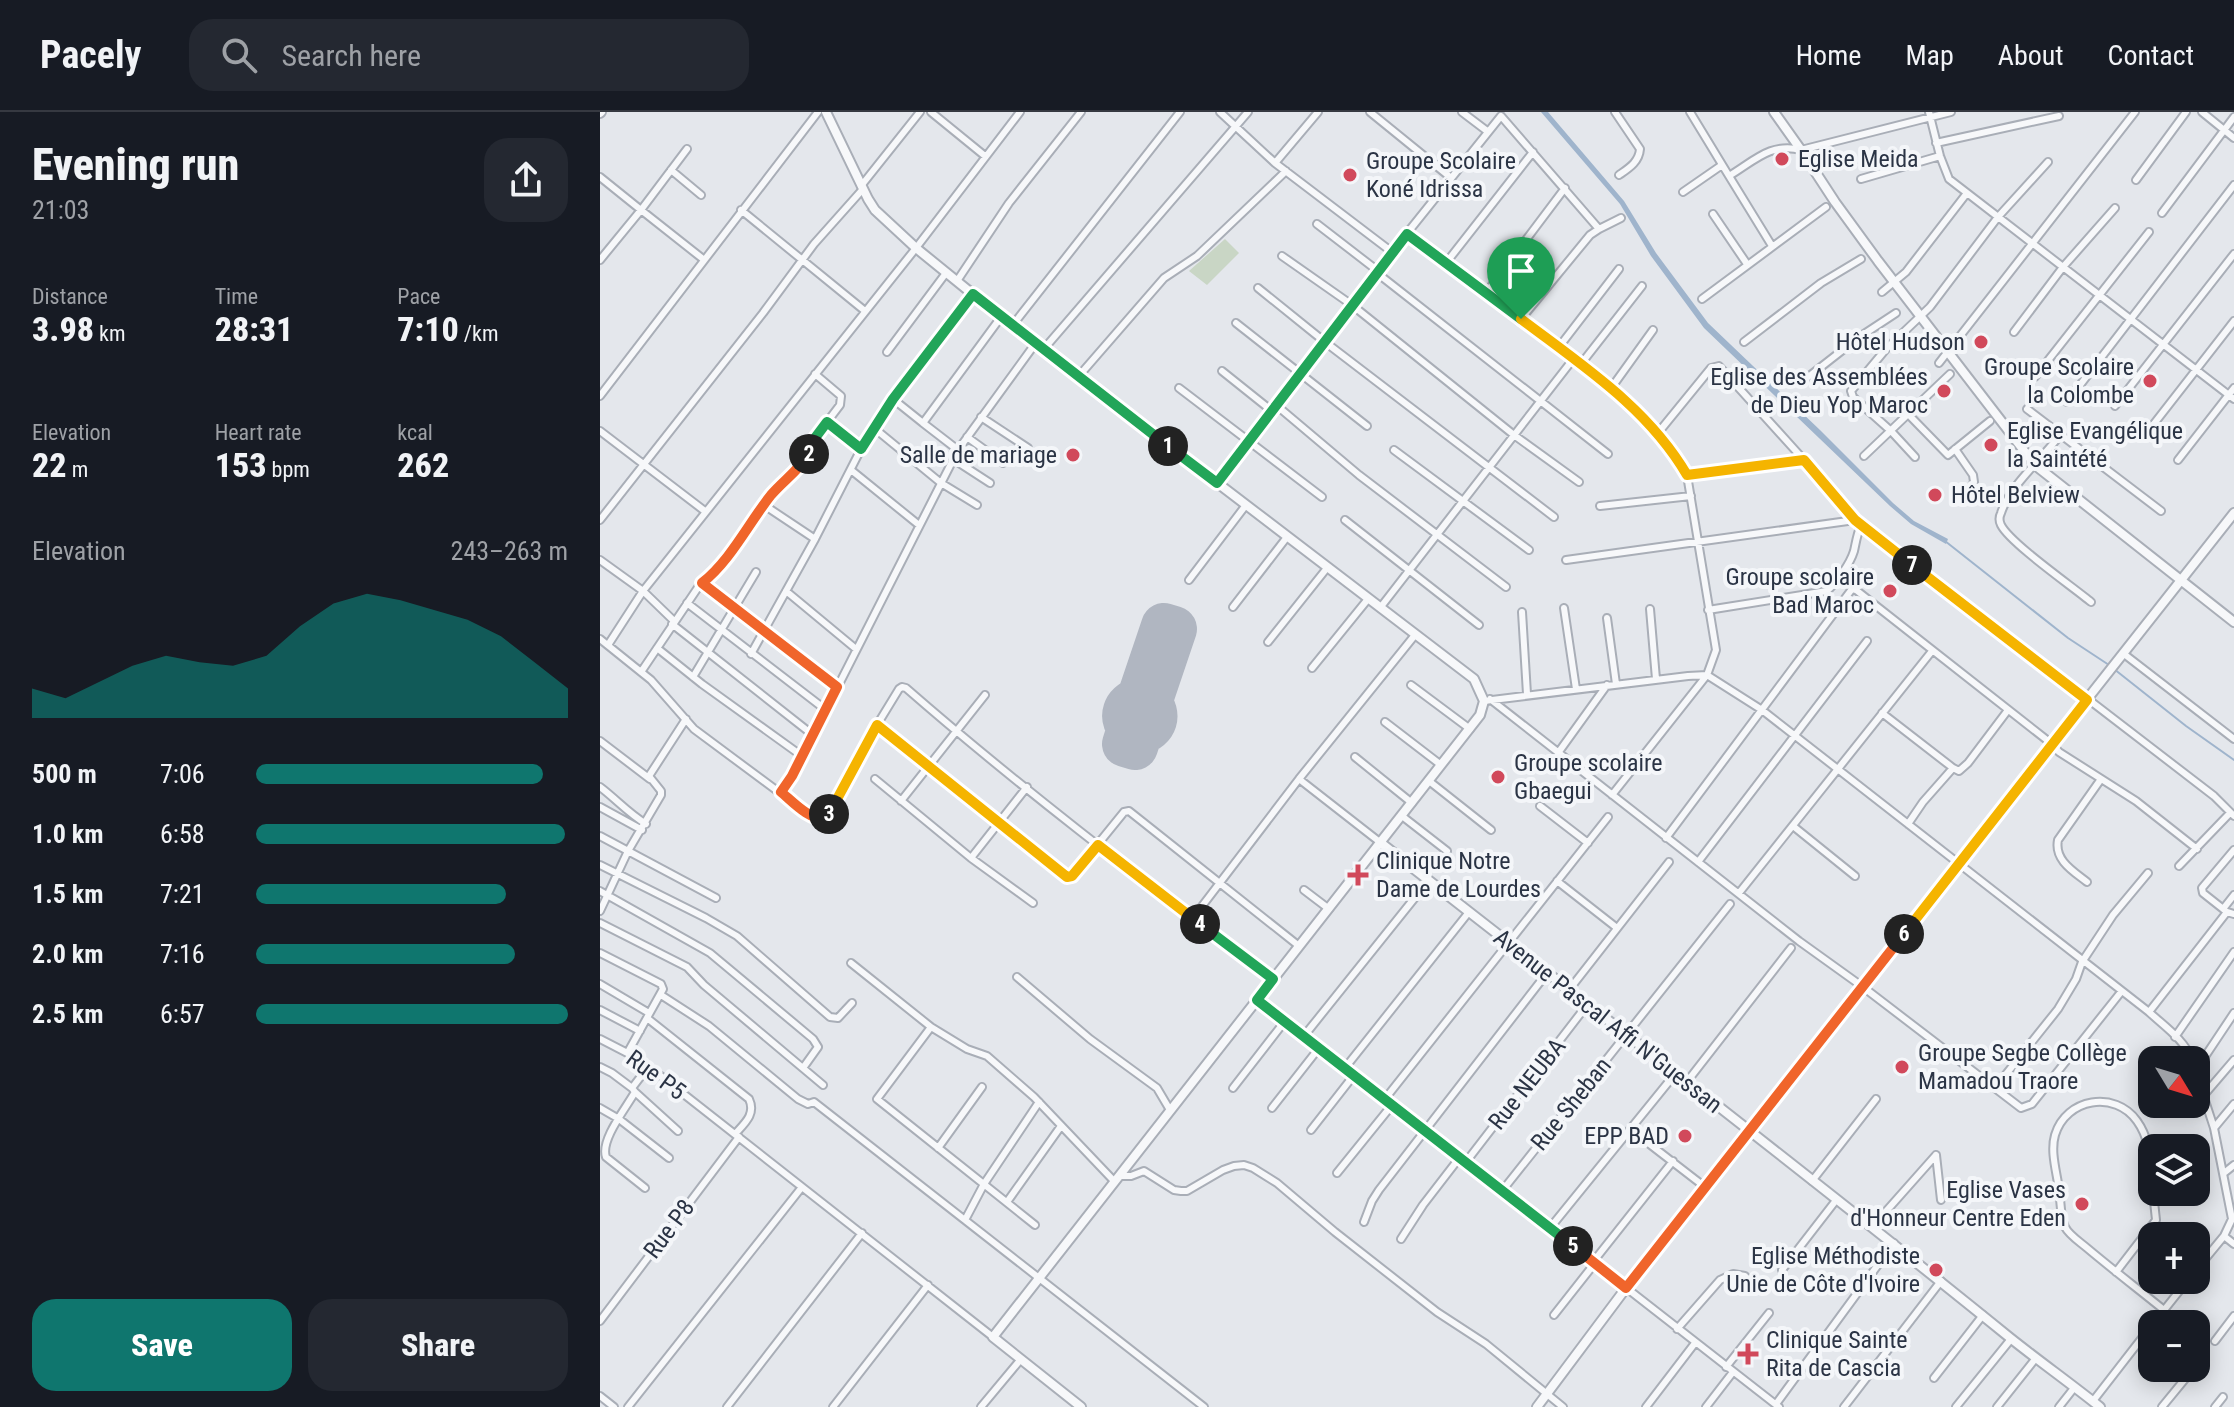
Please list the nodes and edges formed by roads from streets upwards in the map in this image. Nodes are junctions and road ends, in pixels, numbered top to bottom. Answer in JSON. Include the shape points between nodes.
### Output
{"nodes":[{"id":1,"x":818,"y":112,"type":"edge"},
{"id":2,"x":826,"y":112,"type":"edge"},
{"id":3,"x":920,"y":112,"type":"edge"},
{"id":4,"x":931,"y":112,"type":"edge"},
{"id":5,"x":1020,"y":112,"type":"edge"},
{"id":6,"x":1081,"y":112,"type":"edge"},
{"id":7,"x":1180,"y":112,"type":"edge"},
{"id":8,"x":1220,"y":112,"type":"edge"},
{"id":9,"x":1248,"y":112,"type":"edge"},
{"id":10,"x":1318,"y":112,"type":"edge"},
{"id":11,"x":1370,"y":112,"type":"edge"},
{"id":12,"x":1462,"y":112,"type":"edge"},
{"id":13,"x":1615,"y":112,"type":"edge"},
{"id":14,"x":1690,"y":112,"type":"edge"},
{"id":15,"x":1774,"y":112,"type":"edge"},
{"id":16,"x":1951,"y":112,"type":"edge"},
{"id":17,"x":2135,"y":112,"type":"edge"},
{"id":18,"x":2186,"y":112,"type":"edge"},
{"id":19,"x":2202,"y":112,"type":"edge"},
{"id":20,"x":1500,"y":114,"type":"edge"},
{"id":21,"x":1929,"y":114,"type":"edge"},
{"id":22,"x":2061,"y":114,"type":"edge"},
{"id":23,"x":2234,"y":117,"type":"edge"},
{"id":24,"x":1235,"y":127,"type":"junction"},
{"id":25,"x":2224,"y":130,"type":"junction"},
{"id":26,"x":1487,"y":131,"type":"junction"},
{"id":27,"x":2234,"y":138,"type":"edge"},
{"id":28,"x":1936,"y":143,"type":"junction"},
{"id":29,"x":687,"y":149,"type":"dead end"},
{"id":30,"x":1801,"y":150,"type":"junction"},
{"id":31,"x":1533,"y":152,"type":"junction"},
{"id":32,"x":985,"y":156,"type":"junction"},
{"id":33,"x":1940,"y":156,"type":"junction"},
{"id":34,"x":2048,"y":162,"type":"dead end"},
{"id":35,"x":1275,"y":163,"type":"junction"},
{"id":36,"x":1722,"y":165,"type":"junction"},
{"id":37,"x":671,"y":170,"type":"junction"},
{"id":38,"x":1286,"y":171,"type":"junction"},
{"id":39,"x":1619,"y":175,"type":"dead end"},
{"id":40,"x":1729,"y":176,"type":"junction"},
{"id":41,"x":600,"y":177,"type":"edge"},
{"id":42,"x":1450,"y":177,"type":"junction"},
{"id":43,"x":1861,"y":179,"type":"dead end"},
{"id":44,"x":2136,"y":180,"type":"dead end"},
{"id":45,"x":2234,"y":185,"type":"edge"},
{"id":46,"x":862,"y":187,"type":"junction"},
{"id":47,"x":1565,"y":188,"type":"junction"},
{"id":48,"x":1683,"y":192,"type":"dead end"},
{"id":49,"x":1967,"y":193,"type":"junction"},
{"id":50,"x":701,"y":195,"type":"dead end"},
{"id":51,"x":1826,"y":207,"type":"dead end"},
{"id":52,"x":2115,"y":208,"type":"dead end"},
{"id":53,"x":641,"y":210,"type":"junction"},
{"id":54,"x":741,"y":210,"type":"junction"},
{"id":55,"x":2162,"y":213,"type":"dead end"},
{"id":56,"x":1713,"y":214,"type":"dead end"},
{"id":57,"x":1998,"y":217,"type":"junction"},
{"id":58,"x":1621,"y":218,"type":"dead end"},
{"id":59,"x":1317,"y":224,"type":"dead end"},
{"id":60,"x":1599,"y":229,"type":"junction"},
{"id":61,"x":2149,"y":232,"type":"dead end"},
{"id":62,"x":1407,"y":234,"type":"junction"},
{"id":63,"x":2032,"y":243,"type":"junction"},
{"id":64,"x":1772,"y":246,"type":"junction"},
{"id":65,"x":916,"y":248,"type":"junction"},
{"id":66,"x":1392,"y":252,"type":"junction"},
{"id":67,"x":2234,"y":254,"type":"edge"},
{"id":68,"x":1282,"y":256,"type":"dead end"},
{"id":69,"x":703,"y":259,"type":"junction"},
{"id":70,"x":1861,"y":259,"type":"dead end"},
{"id":71,"x":600,"y":260,"type":"edge"},
{"id":72,"x":802,"y":261,"type":"junction"},
{"id":73,"x":1446,"y":263,"type":"junction"},
{"id":74,"x":1747,"y":264,"type":"junction"},
{"id":75,"x":2063,"y":267,"type":"junction"},
{"id":76,"x":1619,"y":269,"type":"dead end"},
{"id":77,"x":1377,"y":272,"type":"junction"},
{"id":78,"x":946,"y":273,"type":"junction"},
{"id":79,"x":957,"y":281,"type":"junction"},
{"id":80,"x":1894,"y":282,"type":"junction"},
{"id":81,"x":1642,"y":286,"type":"dead end"},
{"id":82,"x":1258,"y":288,"type":"dead end"},
{"id":83,"x":1882,"y":292,"type":"dead end"},
{"id":84,"x":1486,"y":293,"type":"junction"},
{"id":85,"x":973,"y":294,"type":"junction"},
{"id":86,"x":2098,"y":294,"type":"junction"},
{"id":87,"x":1702,"y":299,"type":"dead end"},
{"id":88,"x":1352,"y":305,"type":"junction"},
{"id":89,"x":865,"y":311,"type":"junction"},
{"id":90,"x":1896,"y":313,"type":"dead end"},
{"id":91,"x":1921,"y":316,"type":"junction"},
{"id":92,"x":1001,"y":317,"type":"junction"},
{"id":93,"x":1521,"y":319,"type":"junction"},
{"id":94,"x":2130,"y":319,"type":"junction"},
{"id":95,"x":2234,"y":321,"type":"edge"},
{"id":96,"x":1236,"y":323,"type":"dead end"},
{"id":97,"x":1012,"y":326,"type":"junction"},
{"id":98,"x":1653,"y":330,"type":"dead end"},
{"id":99,"x":2014,"y":332,"type":"dead end"},
{"id":100,"x":1325,"y":342,"type":"junction"},
{"id":101,"x":1744,"y":342,"type":"dead end"},
{"id":102,"x":1035,"y":344,"type":"junction"},
{"id":103,"x":2163,"y":345,"type":"junction"},
{"id":104,"x":1559,"y":347,"type":"junction"},
{"id":105,"x":1043,"y":350,"type":"junction"},
{"id":106,"x":1947,"y":351,"type":"junction"},
{"id":107,"x":887,"y":352,"type":"dead end"},
{"id":108,"x":1574,"y":358,"type":"junction"},
{"id":109,"x":1939,"y":363,"type":"dead end"},
{"id":110,"x":1581,"y":364,"type":"junction"},
{"id":111,"x":2196,"y":370,"type":"junction"},
{"id":112,"x":1222,"y":371,"type":"dead end"},
{"id":113,"x":1301,"y":373,"type":"junction"},
{"id":114,"x":815,"y":374,"type":"junction"},
{"id":115,"x":1950,"y":374,"type":"dead end"},
{"id":116,"x":1078,"y":377,"type":"junction"},
{"id":117,"x":2035,"y":377,"type":"dead end"},
{"id":118,"x":1803,"y":381,"type":"dead end"},
{"id":119,"x":1612,"y":387,"type":"junction"},
{"id":120,"x":1179,"y":388,"type":"dead end"},
{"id":121,"x":2234,"y":388,"type":"edge"},
{"id":122,"x":600,"y":396,"type":"edge"},
{"id":123,"x":2231,"y":397,"type":"edge"},
{"id":124,"x":893,"y":399,"type":"junction"},
{"id":125,"x":1541,"y":400,"type":"junction"},
{"id":126,"x":2067,"y":402,"type":"dead end"},
{"id":127,"x":2115,"y":406,"type":"dead end"},
{"id":128,"x":1274,"y":408,"type":"junction"},
{"id":129,"x":2027,"y":409,"type":"dead end"},
{"id":130,"x":1908,"y":414,"type":"junction"},
{"id":131,"x":981,"y":417,"type":"junction"},
{"id":132,"x":1990,"y":421,"type":"dead end"},
{"id":133,"x":827,"y":422,"type":"junction"},
{"id":134,"x":923,"y":423,"type":"junction"},
{"id":135,"x":1367,"y":426,"type":"dead end"},
{"id":136,"x":874,"y":428,"type":"junction"},
{"id":137,"x":600,"y":431,"type":"edge"},
{"id":138,"x":1891,"y":431,"type":"junction"},
{"id":139,"x":1658,"y":433,"type":"junction"},
{"id":140,"x":2061,"y":434,"type":"junction"},
{"id":141,"x":2146,"y":434,"type":"dead end"},
{"id":142,"x":1514,"y":435,"type":"junction"},
{"id":143,"x":967,"y":437,"type":"junction"},
{"id":144,"x":1249,"y":441,"type":"junction"},
{"id":145,"x":1028,"y":448,"type":"dead end"},
{"id":146,"x":861,"y":449,"type":"junction"},
{"id":147,"x":1955,"y":449,"type":"junction"},
{"id":148,"x":958,"y":450,"type":"junction"},
{"id":149,"x":1394,"y":450,"type":"dead end"},
{"id":150,"x":1608,"y":454,"type":"dead end"},
{"id":151,"x":1864,"y":456,"type":"dead end"},
{"id":152,"x":1915,"y":457,"type":"dead end"},
{"id":153,"x":953,"y":459,"type":"junction"},
{"id":154,"x":1804,"y":460,"type":"junction"},
{"id":155,"x":2178,"y":460,"type":"dead end"},
{"id":156,"x":1003,"y":463,"type":"dead end"},
{"id":157,"x":644,"y":465,"type":"junction"},
{"id":158,"x":2035,"y":465,"type":"junction"},
{"id":159,"x":1488,"y":468,"type":"junction"},
{"id":160,"x":851,"y":470,"type":"junction"},
{"id":161,"x":1687,"y":475,"type":"junction"},
{"id":162,"x":1579,"y":482,"type":"dead end"},
{"id":163,"x":941,"y":483,"type":"junction"},
{"id":164,"x":990,"y":483,"type":"dead end"},
{"id":165,"x":1217,"y":483,"type":"junction"},
{"id":166,"x":1971,"y":487,"type":"dead end"},
{"id":167,"x":1691,"y":496,"type":"junction"},
{"id":168,"x":1322,"y":497,"type":"dead end"},
{"id":169,"x":1462,"y":501,"type":"junction"},
{"id":170,"x":764,"y":505,"type":"junction"},
{"id":171,"x":977,"y":505,"type":"dead end"},
{"id":172,"x":1246,"y":505,"type":"junction"},
{"id":173,"x":1600,"y":506,"type":"dead end"},
{"id":174,"x":2161,"y":511,"type":"dead end"},
{"id":175,"x":706,"y":512,"type":"junction"},
{"id":176,"x":2234,"y":513,"type":"edge"},
{"id":177,"x":1554,"y":517,"type":"dead end"},
{"id":178,"x":600,"y":520,"type":"edge"},
{"id":179,"x":1345,"y":520,"type":"dead end"},
{"id":180,"x":1858,"y":522,"type":"junction"},
{"id":181,"x":919,"y":525,"type":"junction"},
{"id":182,"x":1436,"y":535,"type":"junction"},
{"id":183,"x":1287,"y":537,"type":"junction"},
{"id":184,"x":815,"y":539,"type":"junction"},
{"id":185,"x":1699,"y":542,"type":"junction"},
{"id":186,"x":1529,"y":550,"type":"dead end"},
{"id":187,"x":600,"y":560,"type":"edge"},
{"id":188,"x":1566,"y":560,"type":"dead end"},
{"id":189,"x":1327,"y":568,"type":"junction"},
{"id":190,"x":1409,"y":569,"type":"junction"},
{"id":191,"x":756,"y":572,"type":"dead end"},
{"id":192,"x":1189,"y":580,"type":"dead end"},
{"id":193,"x":2182,"y":581,"type":"junction"},
{"id":194,"x":702,"y":583,"type":"junction"},
{"id":195,"x":1506,"y":587,"type":"dead end"},
{"id":196,"x":643,"y":591,"type":"junction"},
{"id":197,"x":786,"y":591,"type":"junction"},
{"id":198,"x":1368,"y":599,"type":"junction"},
{"id":199,"x":2091,"y":602,"type":"dead end"},
{"id":200,"x":687,"y":603,"type":"junction"},
{"id":201,"x":733,"y":607,"type":"junction"},
{"id":202,"x":1233,"y":607,"type":"dead end"},
{"id":203,"x":1380,"y":608,"type":"junction"},
{"id":204,"x":1564,"y":608,"type":"dead end"},
{"id":205,"x":1650,"y":609,"type":"dead end"},
{"id":206,"x":1708,"y":610,"type":"junction"},
{"id":207,"x":1522,"y":612,"type":"dead end"},
{"id":208,"x":1607,"y":618,"type":"dead end"},
{"id":209,"x":673,"y":622,"type":"junction"},
{"id":210,"x":2234,"y":622,"type":"edge"},
{"id":211,"x":1479,"y":625,"type":"dead end"},
{"id":212,"x":721,"y":630,"type":"junction"},
{"id":213,"x":764,"y":631,"type":"junction"},
{"id":214,"x":1415,"y":635,"type":"junction"},
{"id":215,"x":600,"y":639,"type":"edge"},
{"id":216,"x":1867,"y":641,"type":"dead end"},
{"id":217,"x":1268,"y":642,"type":"dead end"},
{"id":218,"x":608,"y":645,"type":"junction"},
{"id":219,"x":657,"y":648,"type":"junction"},
{"id":220,"x":856,"y":649,"type":"junction"},
{"id":221,"x":1932,"y":651,"type":"junction"},
{"id":222,"x":708,"y":654,"type":"junction"},
{"id":223,"x":751,"y":654,"type":"junction"},
{"id":224,"x":2124,"y":654,"type":"junction"},
{"id":225,"x":1312,"y":668,"type":"dead end"},
{"id":226,"x":641,"y":672,"type":"junction"},
{"id":227,"x":1707,"y":675,"type":"junction"},
{"id":228,"x":693,"y":677,"type":"junction"},
{"id":229,"x":1656,"y":679,"type":"junction"},
{"id":230,"x":1616,"y":684,"type":"junction"},
{"id":231,"x":1411,"y":685,"type":"dead end"},
{"id":232,"x":1607,"y":685,"type":"junction"},
{"id":233,"x":837,"y":687,"type":"junction"},
{"id":234,"x":1576,"y":689,"type":"junction"},
{"id":235,"x":1527,"y":694,"type":"junction"},
{"id":236,"x":985,"y":695,"type":"dead end"},
{"id":237,"x":1487,"y":700,"type":"junction"},
{"id":238,"x":2087,"y":700,"type":"junction"},
{"id":239,"x":826,"y":710,"type":"junction"},
{"id":240,"x":1762,"y":710,"type":"junction"},
{"id":241,"x":2008,"y":710,"type":"junction"},
{"id":242,"x":1882,"y":713,"type":"junction"},
{"id":243,"x":686,"y":719,"type":"junction"},
{"id":244,"x":1385,"y":722,"type":"dead end"},
{"id":245,"x":877,"y":725,"type":"junction"},
{"id":246,"x":1470,"y":729,"type":"junction"},
{"id":247,"x":955,"y":731,"type":"junction"},
{"id":248,"x":813,"y":735,"type":"junction"},
{"id":249,"x":1796,"y":736,"type":"junction"},
{"id":250,"x":2234,"y":739,"type":"edge"},
{"id":251,"x":600,"y":741,"type":"edge"},
{"id":252,"x":2052,"y":744,"type":"junction"},
{"id":253,"x":1558,"y":753,"type":"junction"},
{"id":254,"x":802,"y":756,"type":"junction"},
{"id":255,"x":1355,"y":757,"type":"dead end"},
{"id":256,"x":1441,"y":765,"type":"junction"},
{"id":257,"x":928,"y":766,"type":"junction"},
{"id":258,"x":1953,"y":768,"type":"junction"},
{"id":259,"x":1838,"y":769,"type":"junction"},
{"id":260,"x":650,"y":779,"type":"junction"},
{"id":261,"x":875,"y":779,"type":"dead end"},
{"id":262,"x":1299,"y":779,"type":"junction"},
{"id":263,"x":2101,"y":779,"type":"junction"},
{"id":264,"x":1429,"y":781,"type":"junction"},
{"id":265,"x":600,"y":787,"type":"edge"},
{"id":266,"x":1027,"y":787,"type":"junction"},
{"id":267,"x":781,"y":792,"type":"junction"},
{"id":268,"x":1612,"y":795,"type":"junction"},
{"id":269,"x":901,"y":801,"type":"junction"},
{"id":270,"x":1412,"y":803,"type":"junction"},
{"id":271,"x":1540,"y":806,"type":"dead end"},
{"id":272,"x":600,"y":807,"type":"edge"},
{"id":273,"x":2232,"y":814,"type":"edge"},
{"id":274,"x":1402,"y":816,"type":"junction"},
{"id":275,"x":1608,"y":817,"type":"dead end"},
{"id":276,"x":997,"y":823,"type":"junction"},
{"id":277,"x":1908,"y":824,"type":"junction"},
{"id":278,"x":1793,"y":826,"type":"junction"},
{"id":279,"x":644,"y":827,"type":"junction"},
{"id":280,"x":1491,"y":830,"type":"dead end"},
{"id":281,"x":600,"y":836,"type":"edge"},
{"id":282,"x":1666,"y":838,"type":"junction"},
{"id":283,"x":1381,"y":843,"type":"junction"},
{"id":284,"x":1588,"y":843,"type":"junction"},
{"id":285,"x":1098,"y":845,"type":"junction"},
{"id":286,"x":2197,"y":849,"type":"junction"},
{"id":287,"x":2234,"y":850,"type":"edge"},
{"id":288,"x":628,"y":851,"type":"junction"},
{"id":289,"x":1447,"y":851,"type":"dead end"},
{"id":290,"x":971,"y":858,"type":"junction"},
{"id":291,"x":1669,"y":862,"type":"dead end"},
{"id":292,"x":1698,"y":862,"type":"junction"},
{"id":293,"x":1957,"y":864,"type":"junction"},
{"id":294,"x":600,"y":865,"type":"edge"},
{"id":295,"x":2179,"y":866,"type":"dead end"},
{"id":296,"x":2148,"y":873,"type":"dead end"},
{"id":297,"x":617,"y":874,"type":"junction"},
{"id":298,"x":1855,"y":876,"type":"dead end"},
{"id":299,"x":1429,"y":880,"type":"junction"},
{"id":300,"x":1557,"y":881,"type":"junction"},
{"id":301,"x":1220,"y":882,"type":"junction"},
{"id":302,"x":2087,"y":882,"type":"dead end"},
{"id":303,"x":1304,"y":890,"type":"dead end"},
{"id":304,"x":600,"y":891,"type":"edge"},
{"id":305,"x":1739,"y":893,"type":"junction"},
{"id":306,"x":608,"y":895,"type":"junction"},
{"id":307,"x":2234,"y":895,"type":"edge"},
{"id":308,"x":716,"y":898,"type":"dead end"},
{"id":309,"x":1033,"y":903,"type":"dead end"},
{"id":310,"x":1730,"y":904,"type":"dead end"},
{"id":311,"x":1329,"y":909,"type":"junction"},
{"id":312,"x":600,"y":911,"type":"edge"},
{"id":313,"x":1469,"y":912,"type":"junction"},
{"id":314,"x":2228,"y":912,"type":"edge"},
{"id":315,"x":1193,"y":918,"type":"junction"},
{"id":316,"x":600,"y":923,"type":"edge"},
{"id":317,"x":1617,"y":928,"type":"junction"},
{"id":318,"x":1508,"y":943,"type":"junction"},
{"id":319,"x":1299,"y":946,"type":"junction"},
{"id":320,"x":1791,"y":948,"type":"dead end"},
{"id":321,"x":2234,"y":952,"type":"edge"},
{"id":322,"x":600,"y":953,"type":"edge"},
{"id":323,"x":2082,"y":962,"type":"junction"},
{"id":324,"x":851,"y":963,"type":"dead end"},
{"id":325,"x":2226,"y":964,"type":"junction"},
{"id":326,"x":2234,"y":969,"type":"edge"},
{"id":327,"x":1547,"y":973,"type":"junction"},
{"id":328,"x":1017,"y":977,"type":"dead end"},
{"id":329,"x":1273,"y":979,"type":"junction"},
{"id":330,"x":600,"y":984,"type":"edge"},
{"id":331,"x":1863,"y":987,"type":"junction"},
{"id":332,"x":1569,"y":990,"type":"junction"},
{"id":333,"x":2121,"y":992,"type":"junction"},
{"id":334,"x":661,"y":995,"type":"junction"},
{"id":335,"x":1257,"y":1000,"type":"junction"},
{"id":336,"x":852,"y":1003,"type":"dead end"},
{"id":337,"x":1587,"y":1005,"type":"junction"},
{"id":338,"x":600,"y":1010,"type":"edge"},
{"id":339,"x":2149,"y":1012,"type":"junction"},
{"id":340,"x":2234,"y":1013,"type":"edge"},
{"id":341,"x":648,"y":1015,"type":"junction"},
{"id":342,"x":1285,"y":1021,"type":"junction"},
{"id":343,"x":931,"y":1027,"type":"junction"},
{"id":344,"x":640,"y":1031,"type":"junction"},
{"id":345,"x":1626,"y":1035,"type":"junction"},
{"id":346,"x":1304,"y":1036,"type":"junction"},
{"id":347,"x":2175,"y":1037,"type":"junction"},
{"id":348,"x":600,"y":1039,"type":"edge"},
{"id":349,"x":2184,"y":1046,"type":"edge"},
{"id":350,"x":1319,"y":1048,"type":"junction"},
{"id":351,"x":2210,"y":1050,"type":"edge"},
{"id":352,"x":628,"y":1052,"type":"junction"},
{"id":353,"x":2234,"y":1060,"type":"edge"},
{"id":354,"x":600,"y":1067,"type":"edge"},
{"id":355,"x":648,"y":1067,"type":"junction"},
{"id":356,"x":803,"y":1068,"type":"junction"},
{"id":357,"x":1345,"y":1068,"type":"junction"},
{"id":358,"x":1675,"y":1074,"type":"junction"},
{"id":359,"x":1354,"y":1075,"type":"junction"},
{"id":360,"x":1686,"y":1083,"type":"junction"},
{"id":361,"x":823,"y":1085,"type":"dead end"},
{"id":362,"x":982,"y":1087,"type":"dead end"},
{"id":363,"x":1233,"y":1088,"type":"dead end"},
{"id":364,"x":1995,"y":1088,"type":"junction"},
{"id":365,"x":2210,"y":1088,"type":"edge"},
{"id":366,"x":634,"y":1090,"type":"junction"},
{"id":367,"x":1385,"y":1099,"type":"junction"},
{"id":368,"x":1876,"y":1099,"type":"dead end"},
{"id":369,"x":1039,"y":1102,"type":"junction"},
{"id":370,"x":2234,"y":1104,"type":"edge"},
{"id":371,"x":1392,"y":1105,"type":"junction"},
{"id":372,"x":600,"y":1108,"type":"edge"},
{"id":373,"x":1272,"y":1108,"type":"dead end"},
{"id":374,"x":1170,"y":1110,"type":"junction"},
{"id":375,"x":2210,"y":1115,"type":"edge"},
{"id":376,"x":619,"y":1119,"type":"junction"},
{"id":377,"x":1061,"y":1126,"type":"junction"},
{"id":378,"x":2214,"y":1128,"type":"junction"},
{"id":379,"x":1630,"y":1129,"type":"junction"},
{"id":380,"x":1311,"y":1130,"type":"dead end"},
{"id":381,"x":678,"y":1131,"type":"dead end"},
{"id":382,"x":1425,"y":1131,"type":"junction"},
{"id":383,"x":1748,"y":1131,"type":"junction"},
{"id":384,"x":2145,"y":1134,"type":"edge"},
{"id":385,"x":737,"y":1135,"type":"junction"},
{"id":386,"x":603,"y":1139,"type":"edge"},
{"id":387,"x":938,"y":1148,"type":"junction"},
{"id":388,"x":669,"y":1158,"type":"dead end"},
{"id":389,"x":1463,"y":1160,"type":"junction"},
{"id":390,"x":1673,"y":1161,"type":"junction"},
{"id":391,"x":2234,"y":1165,"type":"edge"},
{"id":392,"x":1337,"y":1173,"type":"dead end"},
{"id":393,"x":2224,"y":1173,"type":"junction"},
{"id":394,"x":1116,"y":1178,"type":"junction"},
{"id":395,"x":1812,"y":1181,"type":"junction"},
{"id":396,"x":984,"y":1184,"type":"junction"},
{"id":397,"x":802,"y":1187,"type":"junction"},
{"id":398,"x":1705,"y":1187,"type":"junction"},
{"id":399,"x":645,"y":1188,"type":"dead end"},
{"id":400,"x":1502,"y":1191,"type":"junction"},
{"id":401,"x":1837,"y":1199,"type":"junction"},
{"id":402,"x":1941,"y":1200,"type":"dead end"},
{"id":403,"x":1007,"y":1202,"type":"junction"},
{"id":404,"x":2154,"y":1206,"type":"edge"},
{"id":405,"x":2233,"y":1218,"type":"edge"},
{"id":406,"x":965,"y":1220,"type":"junction"},
{"id":407,"x":1364,"y":1222,"type":"dead end"},
{"id":408,"x":1035,"y":1225,"type":"dead end"},
{"id":409,"x":1873,"y":1226,"type":"junction"},
{"id":410,"x":1550,"y":1228,"type":"junction"},
{"id":411,"x":862,"y":1233,"type":"junction"},
{"id":412,"x":2224,"y":1236,"type":"junction"},
{"id":413,"x":1401,"y":1239,"type":"dead end"},
{"id":414,"x":1894,"y":1243,"type":"junction"},
{"id":415,"x":2234,"y":1244,"type":"edge"},
{"id":416,"x":2210,"y":1253,"type":"edge"},
{"id":417,"x":1594,"y":1262,"type":"junction"},
{"id":418,"x":1782,"y":1270,"type":"dead end"},
{"id":419,"x":2116,"y":1272,"type":"junction"},
{"id":420,"x":1745,"y":1276,"type":"dead end"},
{"id":421,"x":1039,"y":1278,"type":"junction"},
{"id":422,"x":1941,"y":1281,"type":"junction"},
{"id":423,"x":928,"y":1285,"type":"junction"},
{"id":424,"x":1626,"y":1288,"type":"junction"},
{"id":425,"x":2177,"y":1294,"type":"edge"},
{"id":426,"x":2164,"y":1310,"type":"joint"},
{"id":427,"x":1769,"y":1313,"type":"dead end"},
{"id":428,"x":1554,"y":1315,"type":"dead end"},
{"id":429,"x":1983,"y":1315,"type":"junction"},
{"id":430,"x":2234,"y":1316,"type":"edge"},
{"id":431,"x":600,"y":1321,"type":"edge"},
{"id":432,"x":1677,"y":1329,"type":"junction"},
{"id":433,"x":993,"y":1337,"type":"junction"},
{"id":434,"x":2011,"y":1339,"type":"junction"},
{"id":435,"x":2215,"y":1341,"type":"dead end"},
{"id":436,"x":1695,"y":1343,"type":"junction"},
{"id":437,"x":2138,"y":1344,"type":"edge"},
{"id":438,"x":2036,"y":1358,"type":"junction"},
{"id":439,"x":1021,"y":1359,"type":"junction"},
{"id":440,"x":1726,"y":1367,"type":"junction"},
{"id":441,"x":1733,"y":1372,"type":"junction"},
{"id":442,"x":1934,"y":1378,"type":"dead end"},
{"id":443,"x":2183,"y":1382,"type":"edge"},
{"id":444,"x":2074,"y":1388,"type":"junction"},
{"id":445,"x":1548,"y":1393,"type":"junction"},
{"id":446,"x":600,"y":1396,"type":"edge"},
{"id":447,"x":2223,"y":1397,"type":"dead end"},
{"id":448,"x":2097,"y":1404,"type":"edge"},
{"id":449,"x":1775,"y":1405,"type":"edge"},
{"id":450,"x":614,"y":1407,"type":"edge"},
{"id":451,"x":628,"y":1407,"type":"edge"},
{"id":452,"x":727,"y":1407,"type":"edge"},
{"id":453,"x":833,"y":1407,"type":"edge"},
{"id":454,"x":981,"y":1407,"type":"edge"},
{"id":455,"x":1081,"y":1407,"type":"edge"},
{"id":456,"x":1204,"y":1407,"type":"edge"},
{"id":457,"x":1537,"y":1407,"type":"edge"},
{"id":458,"x":1563,"y":1407,"type":"edge"},
{"id":459,"x":1646,"y":1407,"type":"edge"},
{"id":460,"x":1706,"y":1407,"type":"edge"},
{"id":461,"x":1844,"y":1407,"type":"edge"},
{"id":462,"x":1956,"y":1407,"type":"edge"},
{"id":463,"x":1997,"y":1407,"type":"edge"},
{"id":464,"x":2059,"y":1407,"type":"edge"},
{"id":465,"x":2162,"y":1407,"type":"edge"},
{"id":466,"x":2215,"y":1407,"type":"edge"}],
"edges":[{"from":1,"to":54,"type":"street"},
{"from":2,"to":46,"type":"street"},
{"from":3,"to":46,"type":"street"},
{"from":4,"to":32,"type":"street"},
{"from":5,"to":32,"type":"street"},
{"from":6,"to":79,"type":"street","via":[[1009,203]]},
{"from":7,"to":97,"type":"street"},
{"from":8,"to":24,"type":"street"},
{"from":9,"to":24,"type":"street"},
{"from":10,"to":35,"type":"street"},
{"from":11,"to":42,"type":"street"},
{"from":12,"to":26,"type":"street"},
{"from":13,"to":39,"type":"street","via":[[1640,149],[1634,164]]},
{"from":14,"to":36,"type":"street"},
{"from":15,"to":30,"type":"street"},
{"from":16,"to":21,"type":"street"},
{"from":17,"to":63,"type":"street"},
{"from":18,"to":44,"type":"street"},
{"from":19,"to":25,"type":"street"},
{"from":20,"to":26,"type":"street"},
{"from":20,"to":31,"type":"street"},
{"from":21,"to":28,"type":"street"},
{"from":21,"to":30,"type":"street"},
{"from":22,"to":28,"type":"street"},
{"from":23,"to":25,"type":"street"},
{"from":24,"to":35,"type":"street"},
{"from":24,"to":105,"type":"street"},
{"from":25,"to":27,"type":"street"},
{"from":25,"to":55,"type":"street"},
{"from":26,"to":42,"type":"street"},
{"from":28,"to":33,"type":"street"},
{"from":29,"to":37,"type":"street"},
{"from":30,"to":40,"type":"street","via":[[1786,146],[1768,152]]},
{"from":30,"to":80,"type":"street"},
{"from":31,"to":47,"type":"street"},
{"from":31,"to":73,"type":"street"},
{"from":32,"to":65,"type":"street"},
{"from":33,"to":43,"type":"street"},
{"from":33,"to":49,"type":"street","via":[[1949,179]]},
{"from":34,"to":57,"type":"street"},
{"from":35,"to":38,"type":"street"},
{"from":36,"to":40,"type":"street"},
{"from":36,"to":48,"type":"street"},
{"from":37,"to":50,"type":"street"},
{"from":37,"to":53,"type":"street"},
{"from":38,"to":66,"type":"street"},
{"from":38,"to":116,"type":"street","via":[[1197,256],[1164,278]]},
{"from":40,"to":64,"type":"street"},
{"from":41,"to":53,"type":"street"},
{"from":42,"to":62,"type":"street"},
{"from":45,"to":94,"type":"street"},
{"from":46,"to":65,"type":"street","via":[[875,210]]},
{"from":46,"to":72,"type":"street"},
{"from":47,"to":60,"type":"street"},
{"from":47,"to":84,"type":"street"},
{"from":49,"to":57,"type":"street"},
{"from":49,"to":80,"type":"street"},
{"from":51,"to":64,"type":"street"},
{"from":52,"to":75,"type":"street"},
{"from":53,"to":69,"type":"street"},
{"from":53,"to":71,"type":"street"},
{"from":54,"to":69,"type":"street"},
{"from":54,"to":72,"type":"street"},
{"from":56,"to":74,"type":"street"},
{"from":57,"to":63,"type":"street"},
{"from":57,"to":91,"type":"street"},
{"from":58,"to":60,"type":"street"},
{"from":59,"to":77,"type":"street"},
{"from":60,"to":93,"type":"street"},
{"from":61,"to":86,"type":"street"},
{"from":62,"to":66,"type":"street"},
{"from":62,"to":73,"type":"street"},
{"from":63,"to":75,"type":"street"},
{"from":63,"to":106,"type":"street"},
{"from":64,"to":74,"type":"street"},
{"from":65,"to":78,"type":"street"},
{"from":65,"to":89,"type":"street"},
{"from":66,"to":77,"type":"street"},
{"from":67,"to":103,"type":"street"},
{"from":68,"to":88,"type":"street"},
{"from":69,"to":122,"type":"street"},
{"from":70,"to":101,"type":"street"},
{"from":72,"to":89,"type":"street"},
{"from":72,"to":157,"type":"street"},
{"from":73,"to":84,"type":"street"},
{"from":74,"to":87,"type":"street"},
{"from":75,"to":86,"type":"street"},
{"from":75,"to":99,"type":"street"},
{"from":76,"to":104,"type":"street"},
{"from":77,"to":88,"type":"street"},
{"from":77,"to":125,"type":"street"},
{"from":78,"to":79,"type":"street"},
{"from":78,"to":107,"type":"street"},
{"from":79,"to":85,"type":"street"},
{"from":80,"to":83,"type":"street"},
{"from":80,"to":91,"type":"street"},
{"from":81,"to":110,"type":"street"},
{"from":82,"to":100,"type":"street"},
{"from":84,"to":93,"type":"street"},
{"from":85,"to":92,"type":"street"},
{"from":85,"to":124,"type":"street"},
{"from":86,"to":94,"type":"street"},
{"from":86,"to":117,"type":"street"},
{"from":88,"to":100,"type":"street"},
{"from":88,"to":142,"type":"street"},
{"from":89,"to":114,"type":"street"},
{"from":90,"to":118,"type":"street"},
{"from":91,"to":106,"type":"street"},
{"from":91,"to":138,"type":"street","via":[[1851,391]]},
{"from":92,"to":97,"type":"street"},
{"from":92,"to":134,"type":"street"},
{"from":93,"to":104,"type":"street"},
{"from":94,"to":103,"type":"street"},
{"from":94,"to":126,"type":"street"},
{"from":95,"to":111,"type":"street"},
{"from":96,"to":113,"type":"street"},
{"from":97,"to":102,"type":"street"},
{"from":98,"to":119,"type":"street"},
{"from":100,"to":113,"type":"street"},
{"from":100,"to":159,"type":"street"},
{"from":102,"to":105,"type":"street"},
{"from":102,"to":131,"type":"street"},
{"from":103,"to":111,"type":"street"},
{"from":103,"to":127,"type":"street"},
{"from":104,"to":108,"type":"street"},
{"from":105,"to":116,"type":"street"},
{"from":106,"to":109,"type":"street"},
{"from":106,"to":158,"type":"street"},
{"from":108,"to":110,"type":"street"},
{"from":108,"to":125,"type":"street"},
{"from":110,"to":119,"type":"street"},
{"from":111,"to":123,"type":"street"},
{"from":111,"to":141,"type":"street"},
{"from":112,"to":128,"type":"street"},
{"from":113,"to":128,"type":"street"},
{"from":113,"to":135,"type":"street"},
{"from":114,"to":133,"type":"street","via":[[841,396]]},
{"from":114,"to":175,"type":"street"},
{"from":115,"to":130,"type":"street"},
{"from":116,"to":165,"type":"street"},
{"from":119,"to":139,"type":"street"},
{"from":120,"to":144,"type":"street"},
{"from":121,"to":123,"type":"street"},
{"from":123,"to":155,"type":"street"},
{"from":124,"to":134,"type":"street"},
{"from":124,"to":136,"type":"street"},
{"from":125,"to":142,"type":"street"},
{"from":125,"to":150,"type":"street"},
{"from":128,"to":144,"type":"street"},
{"from":128,"to":182,"type":"street"},
{"from":129,"to":140,"type":"street"},
{"from":130,"to":138,"type":"street"},
{"from":130,"to":147,"type":"street","via":[[1946,454]]},
{"from":131,"to":143,"type":"street"},
{"from":131,"to":145,"type":"street"},
{"from":132,"to":147,"type":"street"},
{"from":133,"to":146,"type":"street"},
{"from":133,"to":170,"type":"street","via":[[805,459]]},
{"from":134,"to":148,"type":"street"},
{"from":136,"to":146,"type":"street"},
{"from":136,"to":163,"type":"street"},
{"from":137,"to":157,"type":"street"},
{"from":138,"to":151,"type":"street"},
{"from":138,"to":152,"type":"street"},
{"from":139,"to":154,"type":"street","via":[[1711,368],[1719,366]]},
{"from":139,"to":161,"type":"street"},
{"from":140,"to":158,"type":"street"},
{"from":140,"to":174,"type":"street"},
{"from":142,"to":159,"type":"street"},
{"from":142,"to":162,"type":"street"},
{"from":143,"to":148,"type":"street"},
{"from":143,"to":156,"type":"street"},
{"from":144,"to":165,"type":"street"},
{"from":144,"to":168,"type":"street"},
{"from":146,"to":160,"type":"street"},
{"from":147,"to":166,"type":"street","via":[[1973,475]]},
{"from":148,"to":153,"type":"street"},
{"from":149,"to":169,"type":"street"},
{"from":153,"to":163,"type":"street"},
{"from":153,"to":164,"type":"street"},
{"from":154,"to":161,"type":"street"},
{"from":154,"to":180,"type":"street"},
{"from":157,"to":175,"type":"street"},
{"from":157,"to":178,"type":"street"},
{"from":158,"to":193,"type":"street"},
{"from":158,"to":199,"type":"street","via":[[2006,501],[1999,516],[2002,527]]},
{"from":159,"to":169,"type":"street"},
{"from":159,"to":177,"type":"street"},
{"from":160,"to":181,"type":"street"},
{"from":160,"to":184,"type":"street"},
{"from":161,"to":167,"type":"street"},
{"from":163,"to":171,"type":"street"},
{"from":163,"to":181,"type":"street"},
{"from":165,"to":172,"type":"street"},
{"from":167,"to":173,"type":"street"},
{"from":167,"to":185,"type":"street"},
{"from":169,"to":182,"type":"street"},
{"from":169,"to":186,"type":"street"},
{"from":170,"to":184,"type":"street"},
{"from":170,"to":194,"type":"street"},
{"from":172,"to":183,"type":"street"},
{"from":172,"to":192,"type":"street"},
{"from":175,"to":196,"type":"street"},
{"from":176,"to":193,"type":"street"},
{"from":179,"to":190,"type":"street"},
{"from":180,"to":185,"type":"street"},
{"from":180,"to":206,"type":"street","via":[[1853,553],[1827,591]]},
{"from":180,"to":238,"type":"street"},
{"from":181,"to":220,"type":"street"},
{"from":182,"to":190,"type":"street"},
{"from":182,"to":195,"type":"street"},
{"from":183,"to":189,"type":"street"},
{"from":183,"to":202,"type":"street"},
{"from":184,"to":197,"type":"street"},
{"from":185,"to":188,"type":"street"},
{"from":185,"to":206,"type":"street"},
{"from":187,"to":196,"type":"street"},
{"from":189,"to":198,"type":"street"},
{"from":189,"to":217,"type":"street"},
{"from":190,"to":203,"type":"street"},
{"from":190,"to":211,"type":"street"},
{"from":191,"to":201,"type":"street"},
{"from":193,"to":210,"type":"street"},
{"from":193,"to":224,"type":"street"},
{"from":194,"to":200,"type":"street"},
{"from":194,"to":201,"type":"street"},
{"from":196,"to":209,"type":"street"},
{"from":196,"to":218,"type":"street"},
{"from":197,"to":213,"type":"street"},
{"from":197,"to":220,"type":"street"},
{"from":198,"to":203,"type":"street"},
{"from":198,"to":225,"type":"street"},
{"from":200,"to":209,"type":"street"},
{"from":200,"to":212,"type":"street"},
{"from":201,"to":212,"type":"street"},
{"from":201,"to":213,"type":"street"},
{"from":203,"to":214,"type":"street"},
{"from":204,"to":234,"type":"street"},
{"from":205,"to":229,"type":"street"},
{"from":206,"to":227,"type":"street","via":[[1716,650]]},
{"from":207,"to":235,"type":"street"},
{"from":208,"to":230,"type":"street"},
{"from":209,"to":219,"type":"street"},
{"from":209,"to":222,"type":"street"},
{"from":212,"to":222,"type":"street"},
{"from":212,"to":223,"type":"street"},
{"from":213,"to":223,"type":"street"},
{"from":213,"to":233,"type":"street"},
{"from":214,"to":237,"type":"street","via":[[1474,679]]},
{"from":214,"to":262,"type":"street"},
{"from":215,"to":218,"type":"street"},
{"from":216,"to":249,"type":"street"},
{"from":218,"to":226,"type":"street"},
{"from":219,"to":226,"type":"street"},
{"from":219,"to":228,"type":"street"},
{"from":220,"to":233,"type":"street"},
{"from":221,"to":240,"type":"street","via":[[1852,589]]},
{"from":221,"to":241,"type":"street"},
{"from":221,"to":242,"type":"street"},
{"from":222,"to":228,"type":"street"},
{"from":222,"to":248,"type":"street"},
{"from":223,"to":239,"type":"street"},
{"from":224,"to":238,"type":"street"},
{"from":224,"to":250,"type":"street"},
{"from":226,"to":243,"type":"street"},
{"from":227,"to":229,"type":"street"},
{"from":227,"to":240,"type":"street"},
{"from":227,"to":268,"type":"street"},
{"from":228,"to":254,"type":"street"},
{"from":229,"to":230,"type":"street"},
{"from":230,"to":232,"type":"street"},
{"from":231,"to":246,"type":"street"},
{"from":232,"to":234,"type":"street"},
{"from":232,"to":253,"type":"street"},
{"from":233,"to":239,"type":"street"},
{"from":234,"to":235,"type":"street"},
{"from":235,"to":237,"type":"street"},
{"from":236,"to":247,"type":"street"},
{"from":237,"to":246,"type":"street"},
{"from":237,"to":253,"type":"street"},
{"from":238,"to":252,"type":"street"},
{"from":238,"to":273,"type":"street"},
{"from":239,"to":248,"type":"street"},
{"from":240,"to":249,"type":"street"},
{"from":240,"to":282,"type":"street"},
{"from":241,"to":252,"type":"street"},
{"from":241,"to":258,"type":"street","via":[[1968,763],[1959,771]]},
{"from":242,"to":258,"type":"street"},
{"from":242,"to":259,"type":"street"},
{"from":243,"to":260,"type":"street"},
{"from":243,"to":267,"type":"street"},
{"from":244,"to":256,"type":"street"},
{"from":245,"to":247,"type":"street","via":[[902,687]]},
{"from":245,"to":257,"type":"street"},
{"from":245,"to":267,"type":"street","via":[[826,819],[807,813]]},
{"from":246,"to":256,"type":"street"},
{"from":247,"to":257,"type":"street"},
{"from":247,"to":266,"type":"street"},
{"from":248,"to":254,"type":"street"},
{"from":249,"to":259,"type":"street"},
{"from":249,"to":292,"type":"street"},
{"from":251,"to":260,"type":"street"},
{"from":252,"to":263,"type":"street"},
{"from":252,"to":293,"type":"street"},
{"from":253,"to":268,"type":"street"},
{"from":254,"to":267,"type":"street"},
{"from":255,"to":270,"type":"street"},
{"from":256,"to":264,"type":"street"},
{"from":257,"to":269,"type":"street"},
{"from":257,"to":276,"type":"street"},
{"from":258,"to":277,"type":"street"},
{"from":259,"to":277,"type":"street"},
{"from":259,"to":278,"type":"street"},
{"from":260,"to":279,"type":"street","via":[[661,795]]},
{"from":261,"to":269,"type":"street"},
{"from":262,"to":283,"type":"street"},
{"from":262,"to":301,"type":"street"},
{"from":263,"to":286,"type":"street"},
{"from":263,"to":302,"type":"street","via":[[2056,847],[2064,863]]},
{"from":264,"to":270,"type":"street"},
{"from":264,"to":280,"type":"street"},
{"from":265,"to":279,"type":"street"},
{"from":266,"to":276,"type":"street"},
{"from":266,"to":285,"type":"street"},
{"from":268,"to":282,"type":"street"},
{"from":269,"to":290,"type":"street"},
{"from":270,"to":274,"type":"street"},
{"from":271,"to":284,"type":"street"},
{"from":272,"to":279,"type":"street"},
{"from":273,"to":286,"type":"street"},
{"from":274,"to":283,"type":"street"},
{"from":274,"to":289,"type":"street"},
{"from":275,"to":284,"type":"street"},
{"from":276,"to":285,"type":"street","via":[[1069,878]]},
{"from":276,"to":290,"type":"street"},
{"from":277,"to":293,"type":"street"},
{"from":278,"to":298,"type":"street"},
{"from":278,"to":305,"type":"street"},
{"from":279,"to":288,"type":"street"},
{"from":281,"to":288,"type":"street"},
{"from":282,"to":292,"type":"street"},
{"from":283,"to":299,"type":"street","name":"Avenue Pascal Affi N'Guessan"},
{"from":283,"to":311,"type":"street"},
{"from":284,"to":300,"type":"street"},
{"from":285,"to":301,"type":"street","via":[[1129,811]]},
{"from":285,"to":315,"type":"street"},
{"from":286,"to":295,"type":"street"},
{"from":287,"to":314,"type":"street","via":[[2202,888]]},
{"from":288,"to":297,"type":"street"},
{"from":288,"to":308,"type":"street"},
{"from":290,"to":309,"type":"street"},
{"from":291,"to":317,"type":"street"},
{"from":292,"to":305,"type":"street"},
{"from":293,"to":323,"type":"street"},
{"from":293,"to":331,"type":"street"},
{"from":294,"to":297,"type":"street"},
{"from":296,"to":323,"type":"street"},
{"from":297,"to":306,"type":"street"},
{"from":297,"to":336,"type":"street","via":[[737,936],[830,1017],[838,1018]]},
{"from":299,"to":313,"type":"street","name":"Avenue Pascal Affi N'Guessan"},
{"from":299,"to":346,"type":"street"},
{"from":300,"to":317,"type":"street"},
{"from":300,"to":318,"type":"street"},
{"from":301,"to":315,"type":"street"},
{"from":301,"to":319,"type":"street"},
{"from":303,"to":311,"type":"street"},
{"from":304,"to":306,"type":"street"},
{"from":305,"to":331,"type":"street"},
{"from":306,"to":312,"type":"street"},
{"from":306,"to":356,"type":"street","via":[[710,953],[813,1039],[818,1047]]},
{"from":307,"to":314,"type":"street"},
{"from":310,"to":345,"type":"street","name":"Rue Sheban"},
{"from":311,"to":319,"type":"street"},
{"from":313,"to":318,"type":"street","name":"Avenue Pascal Affi N'Guessan"},
{"from":313,"to":357,"type":"street"},
{"from":314,"to":339,"type":"street"},
{"from":315,"to":329,"type":"street"},
{"from":316,"to":356,"type":"street","via":[[687,967]]},
{"from":317,"to":332,"type":"street"},
{"from":318,"to":327,"type":"street","name":"Avenue Pascal Affi N'Guessan"},
{"from":318,"to":367,"type":"street"},
{"from":319,"to":329,"type":"street"},
{"from":320,"to":360,"type":"street"},
{"from":321,"to":325,"type":"street"},
{"from":322,"to":334,"type":"street","via":[[661,984]]},
{"from":323,"to":333,"type":"street"},
{"from":323,"to":364,"type":"street","via":[[2058,1009]]},
{"from":324,"to":343,"type":"street"},
{"from":325,"to":326,"type":"street"},
{"from":325,"to":347,"type":"street"},
{"from":327,"to":332,"type":"street","name":"Avenue Pascal Affi N'Guessan"},
{"from":327,"to":382,"type":"street"},
{"from":328,"to":374,"type":"street","via":[[1157,1088]]},
{"from":329,"to":335,"type":"street"},
{"from":330,"to":341,"type":"street","name":"Rue P8"},
{"from":331,"to":364,"type":"street"},
{"from":331,"to":383,"type":"street"},
{"from":332,"to":337,"type":"street","name":"Avenue Pascal Affi N'Guessan"},
{"from":333,"to":339,"type":"street"},
{"from":333,"to":364,"type":"street","via":[[2032,1104],[2021,1108]]},
{"from":334,"to":341,"type":"street"},
{"from":334,"to":406,"type":"street","via":[[709,1026],[798,1099],[814,1102]]},
{"from":335,"to":342,"type":"street"},
{"from":335,"to":374,"type":"street"},
{"from":337,"to":345,"type":"street","name":"Avenue Pascal Affi N'Guessan"},
{"from":337,"to":389,"type":"street","name":"Rue NEUBA"},
{"from":338,"to":344,"type":"street"},
{"from":339,"to":347,"type":"street"},
{"from":340,"to":351,"type":"street"},
{"from":341,"to":344,"type":"street"},
{"from":341,"to":385,"type":"street","name":"Rue P8","via":[[749,1099],[751,1116]]},
{"from":342,"to":346,"type":"street"},
{"from":342,"to":363,"type":"street"},
{"from":343,"to":369,"type":"street","via":[[987,1056]]},
{"from":343,"to":387,"type":"street","via":[[877,1099]]},
{"from":344,"to":352,"type":"street"},
{"from":345,"to":358,"type":"street","name":"Avenue Pascal Affi N'Guessan"},
{"from":345,"to":400,"type":"street","name":"Rue Sheban"},
{"from":346,"to":350,"type":"street"},
{"from":347,"to":349,"type":"street"},
{"from":348,"to":352,"type":"street","name":"Rue P5"},
{"from":350,"to":357,"type":"street"},
{"from":350,"to":373,"type":"street"},
{"from":352,"to":355,"type":"street","name":"Rue P5"},
{"from":353,"to":365,"type":"street"},
{"from":354,"to":366,"type":"street"},
{"from":355,"to":366,"type":"street"},
{"from":355,"to":385,"type":"street","name":"Rue P5"},
{"from":356,"to":361,"type":"street"},
{"from":357,"to":359,"type":"street"},
{"from":358,"to":360,"type":"street","name":"Avenue Pascal Affi N'Guessan"},
{"from":358,"to":379,"type":"street"},
{"from":359,"to":367,"type":"street"},
{"from":359,"to":380,"type":"street"},
{"from":360,"to":383,"type":"street","name":"Avenue Pascal Affi N'Guessan"},
{"from":362,"to":387,"type":"street"},
{"from":366,"to":376,"type":"street"},
{"from":366,"to":381,"type":"street"},
{"from":367,"to":371,"type":"street"},
{"from":368,"to":395,"type":"street"},
{"from":369,"to":377,"type":"street"},
{"from":369,"to":396,"type":"street"},
{"from":370,"to":378,"type":"street"},
{"from":371,"to":382,"type":"street"},
{"from":371,"to":392,"type":"street"},
{"from":372,"to":376,"type":"street"},
{"from":374,"to":394,"type":"street"},
{"from":375,"to":378,"type":"street"},
{"from":376,"to":386,"type":"street"},
{"from":376,"to":388,"type":"street"},
{"from":377,"to":394,"type":"street"},
{"from":377,"to":403,"type":"street"},
{"from":378,"to":393,"type":"street"},
{"from":379,"to":390,"type":"street"},
{"from":379,"to":410,"type":"street"},
{"from":382,"to":389,"type":"street"},
{"from":382,"to":407,"type":"street","via":[[1379,1190]]},
{"from":383,"to":395,"type":"street","name":"Avenue Pascal Affi N'Guessan"},
{"from":383,"to":398,"type":"street"},
{"from":384,"to":419,"type":"street","via":[[2120,1106],[2096,1101],[2076,1108],[2055,1137],[2066,1228]]},
{"from":385,"to":397,"type":"street","name":"Rue P5"},
{"from":385,"to":431,"type":"street","name":"Rue P8"},
{"from":386,"to":399,"type":"street","via":[[606,1157]]},
{"from":387,"to":396,"type":"street"},
{"from":389,"to":400,"type":"street"},
{"from":389,"to":413,"type":"street","name":"Rue NEUBA"},
{"from":390,"to":398,"type":"street"},
{"from":390,"to":417,"type":"street"},
{"from":391,"to":393,"type":"street"},
{"from":393,"to":405,"type":"street"},
{"from":394,"to":421,"type":"street"},
{"from":394,"to":445,"type":"street","via":[[1144,1171],[1174,1190],[1187,1191],[1234,1166],[1253,1168]]},
{"from":395,"to":401,"type":"street","name":"Avenue Pascal Affi N'Guessan"},
{"from":396,"to":403,"type":"street"},
{"from":396,"to":406,"type":"street"},
{"from":397,"to":411,"type":"street","name":"Rue P5"},
{"from":397,"to":451,"type":"street"},
{"from":398,"to":424,"type":"street"},
{"from":400,"to":410,"type":"street"},
{"from":401,"to":409,"type":"street","name":"Avenue Pascal Affi N'Guessan"},
{"from":401,"to":418,"type":"street"},
{"from":402,"to":409,"type":"street","via":[[1936,1155]]},
{"from":403,"to":408,"type":"street"},
{"from":404,"to":419,"type":"street","via":[[2156,1220]]},
{"from":405,"to":412,"type":"street"},
{"from":406,"to":421,"type":"street"},
{"from":409,"to":414,"type":"street","name":"Avenue Pascal Affi N'Guessan"},
{"from":410,"to":417,"type":"street"},
{"from":411,"to":423,"type":"street","name":"Rue P5"},
{"from":411,"to":452,"type":"street"},
{"from":412,"to":415,"type":"street"},
{"from":412,"to":416,"type":"street"},
{"from":414,"to":422,"type":"street","name":"Avenue Pascal Affi N'Guessan"},
{"from":414,"to":449,"type":"street"},
{"from":417,"to":424,"type":"street"},
{"from":417,"to":428,"type":"street"},
{"from":419,"to":426,"type":"street"},
{"from":420,"to":432,"type":"street","via":[[1720,1280]]},
{"from":421,"to":433,"type":"street"},
{"from":421,"to":456,"type":"street"},
{"from":422,"to":429,"type":"street","name":"Avenue Pascal Affi N'Guessan"},
{"from":422,"to":461,"type":"street"},
{"from":423,"to":433,"type":"street","name":"Rue P5"},
{"from":423,"to":453,"type":"street"},
{"from":424,"to":432,"type":"street"},
{"from":424,"to":445,"type":"street"},
{"from":425,"to":426,"type":"street"},
{"from":427,"to":440,"type":"street"},
{"from":429,"to":434,"type":"street","name":"Avenue Pascal Affi N'Guessan"},
{"from":429,"to":442,"type":"street"},
{"from":430,"to":435,"type":"street"},
{"from":432,"to":436,"type":"street"},
{"from":433,"to":439,"type":"street"},
{"from":434,"to":438,"type":"street","name":"Avenue Pascal Affi N'Guessan"},
{"from":434,"to":462,"type":"street"},
{"from":436,"to":440,"type":"street"},
{"from":436,"to":459,"type":"street"},
{"from":437,"to":448,"type":"street"},
{"from":438,"to":444,"type":"street","name":"Avenue Pascal Affi N'Guessan"},
{"from":438,"to":463,"type":"street"},
{"from":439,"to":454,"type":"street"},
{"from":439,"to":455,"type":"street"},
{"from":440,"to":441,"type":"street"},
{"from":441,"to":449,"type":"street"},
{"from":441,"to":460,"type":"street"},
{"from":443,"to":465,"type":"street"},
{"from":444,"to":448,"type":"street","name":"Avenue Pascal Affi N'Guessan"},
{"from":444,"to":464,"type":"street"},
{"from":445,"to":457,"type":"street"},
{"from":445,"to":458,"type":"street"},
{"from":446,"to":450,"type":"street"},
{"from":447,"to":466,"type":"street"}]}
